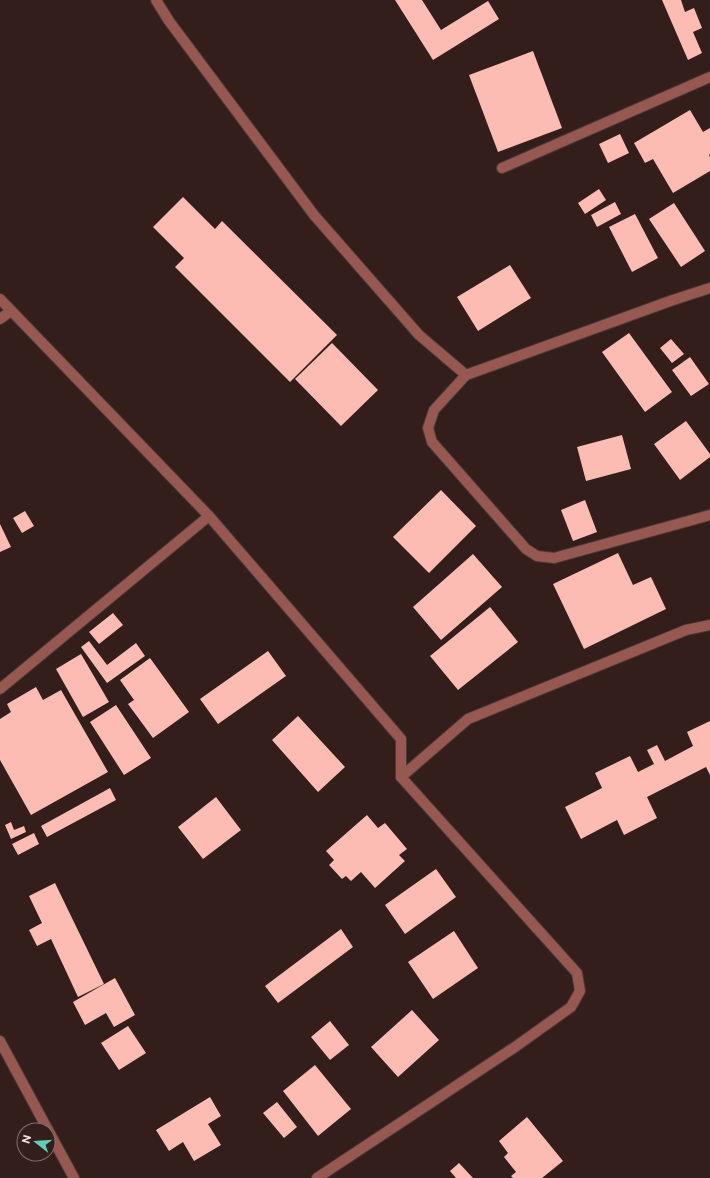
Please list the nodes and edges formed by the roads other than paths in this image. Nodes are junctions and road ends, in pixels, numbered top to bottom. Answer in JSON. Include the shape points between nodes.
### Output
{"nodes":[{"id":1,"x":156,"y":0,"type":"edge"},
{"id":2,"x":710,"y":77,"type":"edge"},
{"id":3,"x":502,"y":168,"type":"dead end"},
{"id":4,"x":710,"y":288,"type":"edge"},
{"id":5,"x":0,"y":299,"type":"edge"},
{"id":6,"x":11,"y":311,"type":"junction"},
{"id":7,"x":0,"y":319,"type":"edge"},
{"id":8,"x":466,"y":375,"type":"junction"},
{"id":9,"x":710,"y":515,"type":"edge"},
{"id":10,"x":210,"y":516,"type":"junction"},
{"id":11,"x":710,"y":625,"type":"edge"},
{"id":12,"x":0,"y":689,"type":"edge"},
{"id":13,"x":401,"y":777,"type":"junction"},
{"id":14,"x":0,"y":1041,"type":"edge"},
{"id":15,"x":44,"y":1122,"type":"edge"},
{"id":16,"x":56,"y":1145,"type":"edge"},
{"id":17,"x":74,"y":1178,"type":"edge"},
{"id":18,"x":317,"y":1178,"type":"edge"}],
"edges":[{"from":1,"to":8,"type":"street","via":[[314,215],[419,335]]},
{"from":2,"to":3,"type":"street"},
{"from":4,"to":8,"type":"street"},
{"from":5,"to":6,"type":"street"},
{"from":6,"to":7,"type":"street"},
{"from":6,"to":10,"type":"street"},
{"from":8,"to":9,"type":"street","via":[[434,410],[428,428],[432,442],[526,549],[537,556],[554,558]]},
{"from":10,"to":12,"type":"street"},
{"from":10,"to":13,"type":"street","via":[[401,739]]},
{"from":11,"to":13,"type":"street","via":[[686,630],[468,719]]},
{"from":13,"to":18,"type":"street","via":[[577,973],[580,990],[571,1007],[516,1047]]},
{"from":14,"to":15,"type":"street"},
{"from":16,"to":17,"type":"street"}]}
